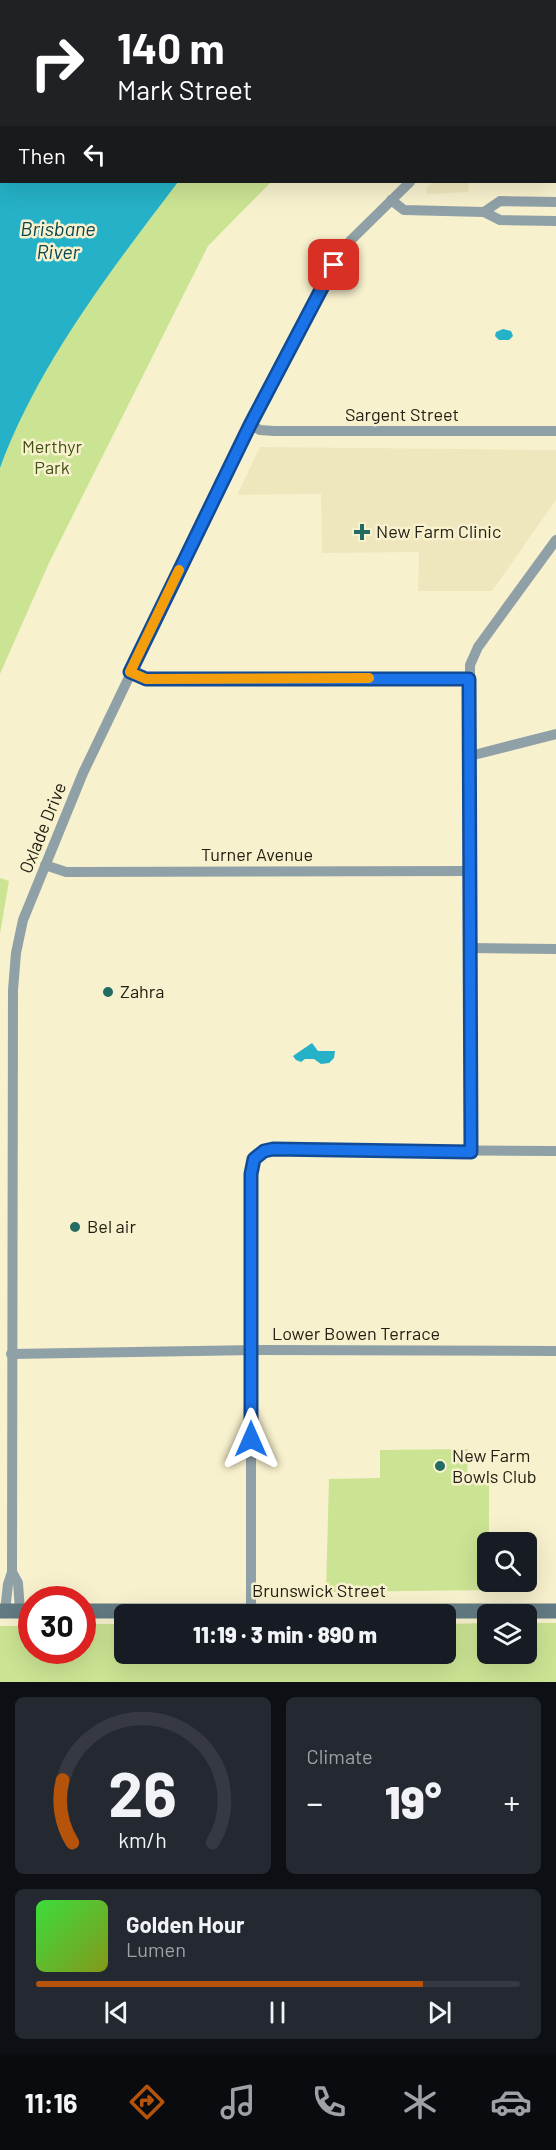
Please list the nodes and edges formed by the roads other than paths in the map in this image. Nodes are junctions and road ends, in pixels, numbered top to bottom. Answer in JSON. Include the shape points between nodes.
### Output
{"nodes":[{"id":1,"x":409,"y":183,"type":"edge"},
{"id":2,"x":391,"y":200,"type":"junction"},
{"id":3,"x":556,"y":202,"type":"edge"},
{"id":4,"x":484,"y":212,"type":"junction"},
{"id":5,"x":556,"y":221,"type":"edge"},
{"id":6,"x":250,"y":425,"type":"junction"},
{"id":7,"x":556,"y":431,"type":"edge"},
{"id":8,"x":556,"y":540,"type":"edge"},
{"id":9,"x":130,"y":672,"type":"junction"},
{"id":10,"x":469,"y":679,"type":"junction"},
{"id":11,"x":556,"y":735,"type":"edge"},
{"id":12,"x":470,"y":756,"type":"junction"},
{"id":13,"x":45,"y":865,"type":"junction"},
{"id":14,"x":470,"y":871,"type":"junction"},
{"id":15,"x":470,"y":948,"type":"junction"},
{"id":16,"x":556,"y":949,"type":"edge"},
{"id":17,"x":556,"y":1151,"type":"edge"},
{"id":18,"x":471,"y":1152,"type":"junction"},
{"id":19,"x":251,"y":1351,"type":"junction"},
{"id":20,"x":556,"y":1351,"type":"edge"},
{"id":21,"x":11,"y":1354,"type":"junction"},
{"id":22,"x":251,"y":1604,"type":"edge"},
{"id":23,"x":14,"y":1611,"type":"edge"},
{"id":24,"x":96,"y":1611,"type":"edge"},
{"id":25,"x":114,"y":1611,"type":"edge"},
{"id":26,"x":456,"y":1611,"type":"edge"},
{"id":27,"x":556,"y":1611,"type":"edge"}],
"edges":[{"from":1,"to":2,"type":"street","name":"Oxlade Drive"},
{"from":2,"to":4,"type":"street","via":[[404,210]]},
{"from":2,"to":6,"type":"street","name":"Oxlade Drive","via":[[350,241],[334,265]]},
{"from":3,"to":4,"type":"street","via":[[500,201]]},
{"from":4,"to":5,"type":"street","via":[[500,220]]},
{"from":6,"to":7,"type":"street","name":"Sargent Street","via":[[274,431]]},
{"from":6,"to":9,"type":"street","name":"Oxlade Drive"},
{"from":8,"to":10,"type":"street","via":[[478,646]]},
{"from":9,"to":10,"type":"street","via":[[146,679]]},
{"from":9,"to":13,"type":"street","name":"Oxlade Drive"},
{"from":10,"to":12,"type":"street"},
{"from":11,"to":12,"type":"street"},
{"from":12,"to":14,"type":"street"},
{"from":13,"to":14,"type":"street","name":"Turner Avenue","via":[[66,872]]},
{"from":13,"to":21,"type":"street","name":"Oxlade Drive","via":[[23,920],[14,978]]},
{"from":14,"to":15,"type":"street"},
{"from":15,"to":16,"type":"street"},
{"from":15,"to":18,"type":"street"},
{"from":17,"to":18,"type":"street"},
{"from":18,"to":19,"type":"street","via":[[273,1149],[257,1155],[251,1174]]},
{"from":19,"to":20,"type":"street","name":"Lower Bowen Terrace"},
{"from":19,"to":21,"type":"street","name":"Lower Bowen Terrace"},
{"from":19,"to":22,"type":"street"},
{"from":21,"to":23,"type":"street","name":"Oxlade Drive","via":[[12,1572],[8,1584]]},
{"from":24,"to":25,"type":"main road","name":"Brunswick Street"},
{"from":26,"to":27,"type":"main road","name":"Brunswick Street"}]}
